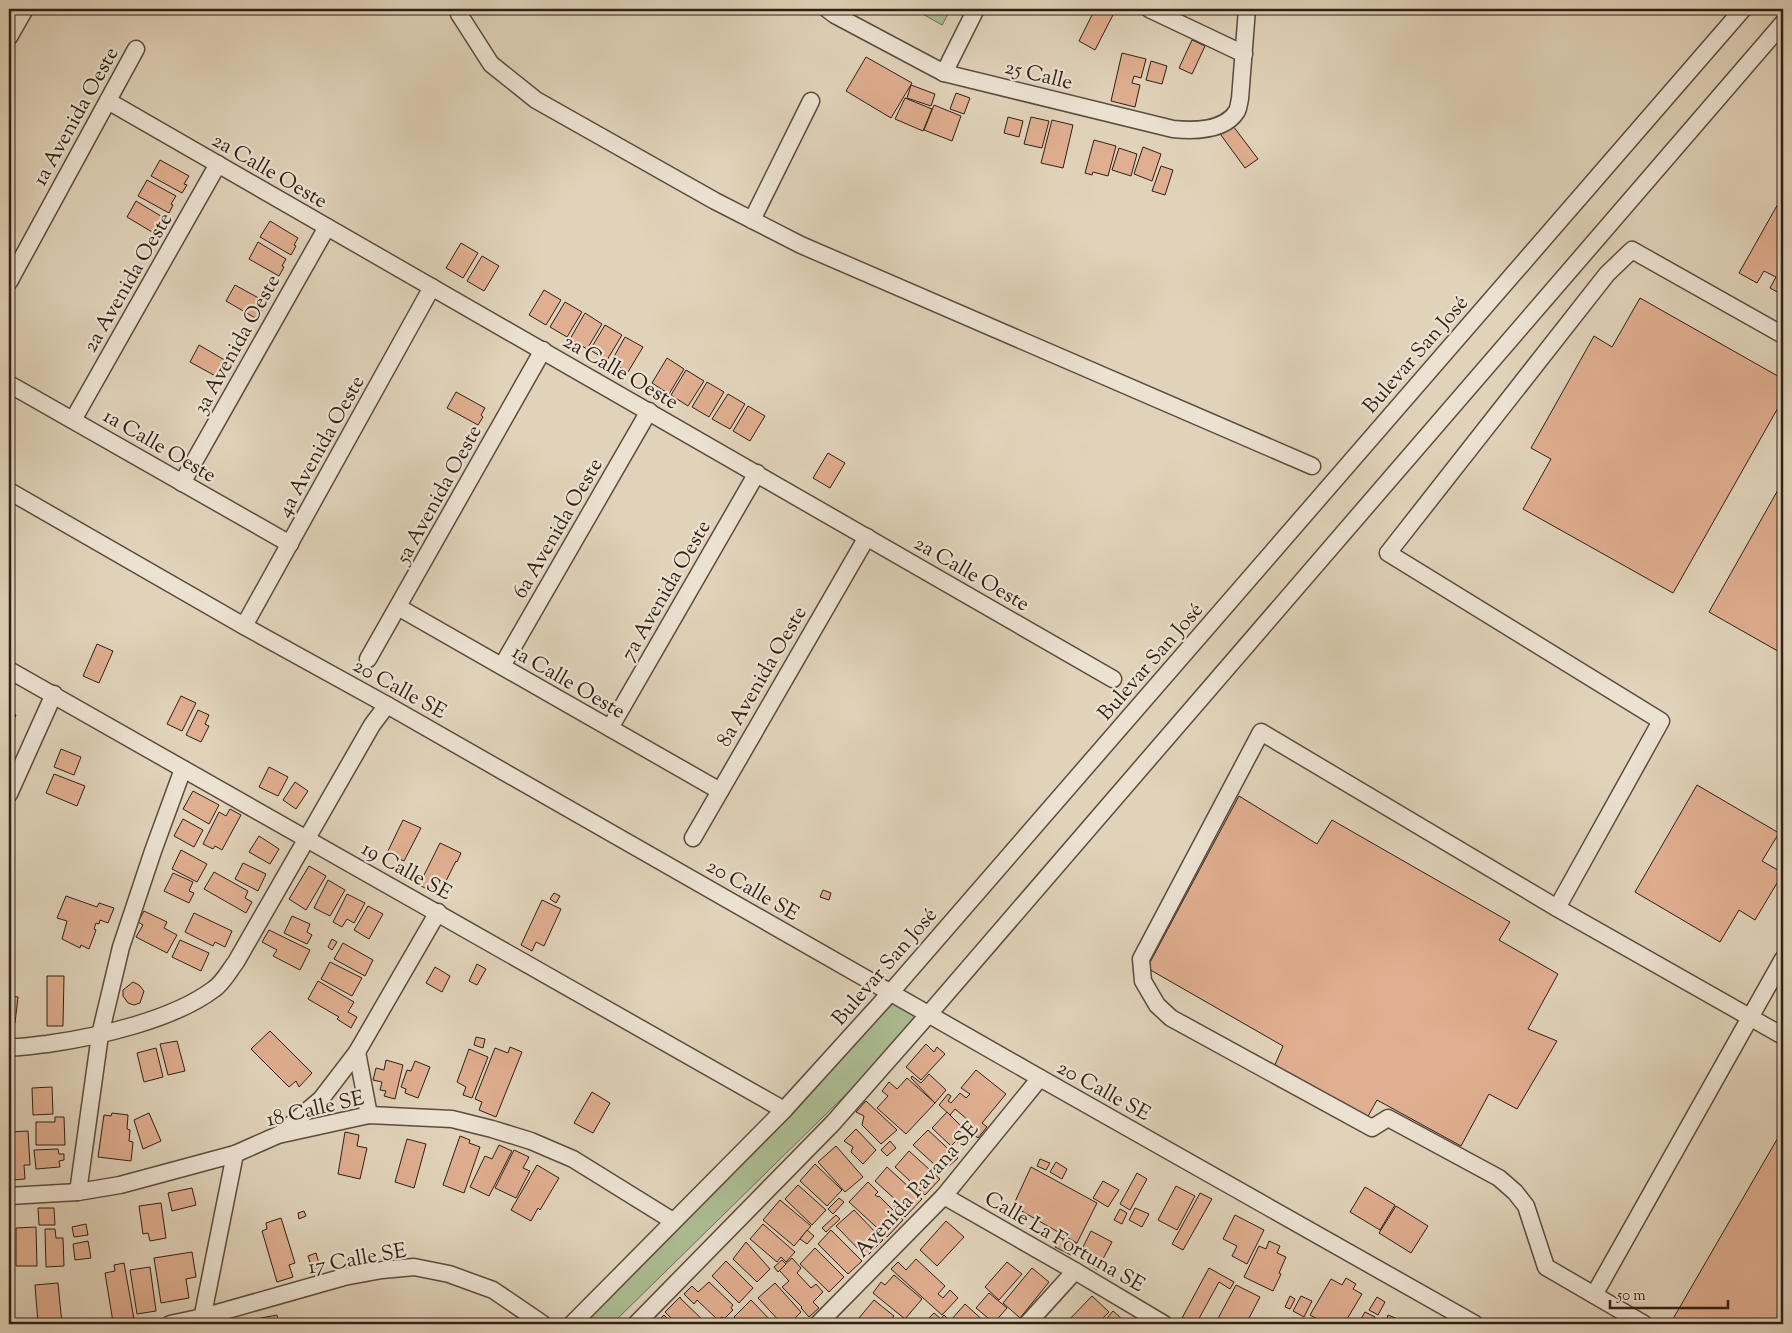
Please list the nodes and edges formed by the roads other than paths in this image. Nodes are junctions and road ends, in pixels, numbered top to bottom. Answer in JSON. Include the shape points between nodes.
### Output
{"nodes":[{"id":1,"x":25,"y":9,"type":"edge"},
{"id":2,"x":458,"y":9,"type":"edge"},
{"id":3,"x":827,"y":9,"type":"edge"},
{"id":4,"x":976,"y":9,"type":"edge"},
{"id":5,"x":1149,"y":9,"type":"edge"},
{"id":6,"x":1247,"y":9,"type":"edge"},
{"id":7,"x":1742,"y":9,"type":"edge"},
{"id":8,"x":1783,"y":23,"type":"edge"},
{"id":9,"x":9,"y":37,"type":"edge"},
{"id":10,"x":136,"y":49,"type":"dead end"},
{"id":11,"x":1244,"y":54,"type":"junction"},
{"id":12,"x":944,"y":73,"type":"junction"},
{"id":13,"x":108,"y":101,"type":"junction"},
{"id":14,"x":811,"y":101,"type":"dead end"},
{"id":15,"x":218,"y":164,"type":"junction"},
{"id":16,"x":752,"y":220,"type":"junction"},
{"id":17,"x":327,"y":227,"type":"junction"},
{"id":18,"x":9,"y":282,"type":"edge"},
{"id":19,"x":432,"y":287,"type":"junction"},
{"id":20,"x":1783,"y":335,"type":"edge"},
{"id":21,"x":543,"y":350,"type":"junction"},
{"id":22,"x":9,"y":384,"type":"edge"},
{"id":23,"x":649,"y":411,"type":"junction"},
{"id":24,"x":73,"y":420,"type":"junction"},
{"id":25,"x":1312,"y":466,"type":"dead end"},
{"id":26,"x":757,"y":473,"type":"junction"},
{"id":27,"x":182,"y":483,"type":"junction"},
{"id":28,"x":9,"y":491,"type":"edge"},
{"id":29,"x":867,"y":537,"type":"junction"},
{"id":30,"x":290,"y":544,"type":"junction"},
{"id":31,"x":398,"y":607,"type":"junction"},
{"id":32,"x":244,"y":626,"type":"junction"},
{"id":33,"x":368,"y":659,"type":"dead end"},
{"id":34,"x":502,"y":666,"type":"junction"},
{"id":35,"x":9,"y":670,"type":"edge"},
{"id":36,"x":1113,"y":679,"type":"dead end"},
{"id":37,"x":54,"y":694,"type":"junction"},
{"id":38,"x":387,"y":705,"type":"junction"},
{"id":39,"x":610,"y":728,"type":"junction"},
{"id":40,"x":184,"y":769,"type":"junction"},
{"id":41,"x":720,"y":791,"type":"junction"},
{"id":42,"x":9,"y":794,"type":"edge"},
{"id":43,"x":306,"y":838,"type":"junction"},
{"id":44,"x":693,"y":838,"type":"dead end"},
{"id":45,"x":1557,"y":908,"type":"junction"},
{"id":46,"x":438,"y":912,"type":"junction"},
{"id":47,"x":1783,"y":959,"type":"edge"},
{"id":48,"x":891,"y":992,"type":"junction"},
{"id":49,"x":928,"y":1015,"type":"junction"},
{"id":50,"x":1750,"y":1017,"type":"junction"},
{"id":51,"x":100,"y":1035,"type":"junction"},
{"id":52,"x":1783,"y":1036,"type":"edge"},
{"id":53,"x":9,"y":1047,"type":"edge"},
{"id":54,"x":357,"y":1052,"type":"junction"},
{"id":55,"x":1040,"y":1078,"type":"junction"},
{"id":56,"x":784,"y":1110,"type":"junction"},
{"id":57,"x":368,"y":1115,"type":"junction"},
{"id":58,"x":278,"y":1135,"type":"junction"},
{"id":59,"x":235,"y":1154,"type":"junction"},
{"id":60,"x":78,"y":1192,"type":"junction"},
{"id":61,"x":9,"y":1196,"type":"edge"},
{"id":62,"x":944,"y":1196,"type":"junction"},
{"id":63,"x":673,"y":1221,"type":"junction"},
{"id":64,"x":1075,"y":1271,"type":"junction"},
{"id":65,"x":1594,"y":1295,"type":"junction"},
{"id":66,"x":202,"y":1321,"type":"edge"},
{"id":67,"x":170,"y":1324,"type":"edge"},
{"id":68,"x":543,"y":1324,"type":"edge"},
{"id":69,"x":572,"y":1324,"type":"edge"},
{"id":70,"x":636,"y":1324,"type":"edge"},
{"id":71,"x":818,"y":1324,"type":"edge"},
{"id":72,"x":1027,"y":1324,"type":"edge"},
{"id":73,"x":1164,"y":1324,"type":"edge"},
{"id":74,"x":1475,"y":1324,"type":"edge"},
{"id":75,"x":1644,"y":1324,"type":"edge"}],
"edges":[{"from":1,"to":9,"type":"street"},
{"from":2,"to":16,"type":"street","via":[[491,64],[536,100]]},
{"from":3,"to":12,"type":"street","name":"25 Calle"},
{"from":4,"to":12,"type":"street"},
{"from":5,"to":11,"type":"street"},
{"from":6,"to":11,"type":"street"},
{"from":7,"to":48,"type":"street","name":"Bulevar San José"},
{"from":8,"to":49,"type":"street"},
{"from":10,"to":13,"type":"street","name":"1a Avenida Oeste"},
{"from":11,"to":12,"type":"street","name":"25 Calle","via":[[1237,111],[1226,122],[1193,131],[1173,129]]},
{"from":13,"to":15,"type":"street","name":"2a Calle Oeste"},
{"from":13,"to":18,"type":"street","name":"1a Avenida Oeste"},
{"from":14,"to":16,"type":"street"},
{"from":15,"to":17,"type":"street","name":"2a Calle Oeste"},
{"from":15,"to":24,"type":"street","name":"2a Avenida Oeste"},
{"from":16,"to":25,"type":"street","via":[[801,245]]},
{"from":17,"to":19,"type":"street","name":"2a Calle Oeste"},
{"from":17,"to":27,"type":"street","name":"3a Avenida Oeste"},
{"from":19,"to":21,"type":"street","name":"2a Calle Oeste"},
{"from":19,"to":30,"type":"street","name":"4a Avenida Oeste"},
{"from":20,"to":45,"type":"street","via":[[1632,250],[1608,274],[1388,553],[1661,721]]},
{"from":21,"to":23,"type":"street","name":"2a Calle Oeste"},
{"from":21,"to":31,"type":"street","name":"5a Avenida Oeste"},
{"from":22,"to":24,"type":"street","name":"1a Calle Oeste"},
{"from":23,"to":26,"type":"street","name":"2a Calle Oeste"},
{"from":23,"to":34,"type":"street","name":"6a Avenida Oeste"},
{"from":24,"to":27,"type":"street","name":"1a Calle Oeste"},
{"from":26,"to":29,"type":"street","name":"2a Calle Oeste"},
{"from":26,"to":39,"type":"street","name":"7a Avenida Oeste"},
{"from":27,"to":30,"type":"street","name":"1a Calle Oeste"},
{"from":28,"to":32,"type":"street","name":"20 Calle SE"},
{"from":29,"to":36,"type":"street","name":"2a Calle Oeste"},
{"from":29,"to":41,"type":"street","name":"8a Avenida Oeste"},
{"from":30,"to":32,"type":"street","name":"4a Avenida Oeste"},
{"from":31,"to":33,"type":"street","name":"5a Avenida Oeste"},
{"from":31,"to":34,"type":"street","name":"1a Calle Oeste"},
{"from":32,"to":38,"type":"street","name":"20 Calle SE"},
{"from":34,"to":39,"type":"street","name":"1a Calle Oeste"},
{"from":35,"to":37,"type":"street","name":"19 Calle SE"},
{"from":37,"to":40,"type":"street","name":"19 Calle SE"},
{"from":37,"to":42,"type":"street"},
{"from":38,"to":43,"type":"street"},
{"from":38,"to":48,"type":"street","name":"20 Calle SE"},
{"from":39,"to":41,"type":"street","name":"1a Calle Oeste"},
{"from":40,"to":43,"type":"street","name":"19 Calle SE"},
{"from":40,"to":51,"type":"street","via":[[121,946]]},
{"from":41,"to":44,"type":"street","name":"8a Avenida Oeste"},
{"from":43,"to":46,"type":"street","name":"19 Calle SE"},
{"from":43,"to":51,"type":"street","via":[[236,962],[216,988],[162,1016]]},
{"from":45,"to":50,"type":"street"},
{"from":45,"to":65,"type":"street","via":[[1261,732],[1141,959],[1143,981],[1157,1005],[1171,1018],[1372,1128],[1388,1118],[1499,1178],[1526,1206],[1546,1267]]},
{"from":46,"to":54,"type":"street"},
{"from":46,"to":56,"type":"street","name":"19 Calle SE"},
{"from":47,"to":50,"type":"street"},
{"from":48,"to":49,"type":"street","name":"20 Calle SE"},
{"from":48,"to":56,"type":"street","name":"Bulevar San José"},
{"from":49,"to":55,"type":"street","name":"20 Calle SE"},
{"from":49,"to":70,"type":"street","via":[[833,1123]]},
{"from":50,"to":52,"type":"street"},
{"from":50,"to":65,"type":"street"},
{"from":51,"to":53,"type":"street"},
{"from":51,"to":60,"type":"street"},
{"from":54,"to":57,"type":"street"},
{"from":54,"to":58,"type":"street","via":[[321,1099]]},
{"from":55,"to":62,"type":"street","name":"Avenida Pavana SE"},
{"from":55,"to":74,"type":"street","name":"20 Calle SE"},
{"from":56,"to":63,"type":"street","name":"Bulevar San José"},
{"from":57,"to":58,"type":"street","name":"18 Calle SE"},
{"from":57,"to":63,"type":"street","name":"18 Calle SE","via":[[452,1120],[531,1141],[573,1159]]},
{"from":58,"to":59,"type":"street","name":"18 Calle SE"},
{"from":59,"to":60,"type":"street","name":"18 Calle SE","via":[[120,1185]]},
{"from":59,"to":66,"type":"street"},
{"from":60,"to":61,"type":"street","name":"18 Calle SE"},
{"from":62,"to":64,"type":"street","name":"Calle La Fortuna SE"},
{"from":62,"to":71,"type":"street","name":"Avenida Pavana SE"},
{"from":63,"to":69,"type":"street","name":"Bulevar San José"},
{"from":64,"to":72,"type":"street"},
{"from":64,"to":73,"type":"street","name":"Calle La Fortuna SE"},
{"from":65,"to":75,"type":"street"},
{"from":66,"to":67,"type":"street","name":"17 Calle SE"},
{"from":66,"to":68,"type":"street","name":"17 Calle SE","via":[[344,1277],[414,1268],[449,1274],[493,1290]]}]}
